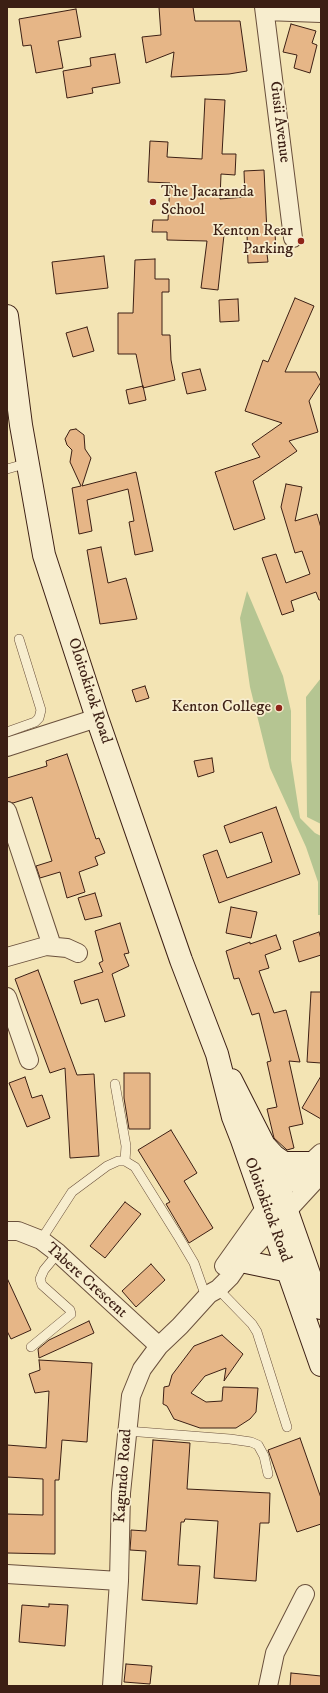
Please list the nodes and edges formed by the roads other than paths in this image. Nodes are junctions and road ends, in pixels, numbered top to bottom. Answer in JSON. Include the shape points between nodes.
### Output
{"nodes":[{"id":1,"x":264,"y":9,"type":"edge"},
{"id":2,"x":321,"y":13,"type":"edge"},
{"id":3,"x":293,"y":238,"type":"dead end"},
{"id":4,"x":7,"y":316,"type":"edge"},
{"id":5,"x":28,"y":463,"type":"junction"},
{"id":6,"x":7,"y":469,"type":"edge"},
{"id":7,"x":18,"y":639,"type":"dead end"},
{"id":8,"x":97,"y":718,"type":"junction"},
{"id":9,"x":7,"y":732,"type":"edge"},
{"id":10,"x":26,"y":734,"type":"junction"},
{"id":11,"x":7,"y":747,"type":"edge"},
{"id":12,"x":7,"y":811,"type":"edge"},
{"id":13,"x":52,"y":946,"type":"junction"},
{"id":14,"x":78,"y":952,"type":"dead end"},
{"id":15,"x":7,"y":957,"type":"edge"},
{"id":16,"x":7,"y":997,"type":"edge"},
{"id":17,"x":217,"y":1054,"type":"junction"},
{"id":18,"x":29,"y":1060,"type":"dead end"},
{"id":19,"x":115,"y":1084,"type":"dead end"},
{"id":20,"x":263,"y":1143,"type":"junction"},
{"id":21,"x":125,"y":1161,"type":"junction"},
{"id":22,"x":318,"y":1164,"type":"edge"},
{"id":23,"x":280,"y":1191,"type":"junction"},
{"id":24,"x":266,"y":1207,"type":"junction"},
{"id":25,"x":280,"y":1220,"type":"junction"},
{"id":26,"x":7,"y":1231,"type":"edge"},
{"id":27,"x":41,"y":1240,"type":"junction"},
{"id":28,"x":58,"y":1253,"type":"junction"},
{"id":29,"x":241,"y":1261,"type":"junction"},
{"id":30,"x":289,"y":1271,"type":"junction"},
{"id":31,"x":211,"y":1293,"type":"junction"},
{"id":32,"x":321,"y":1308,"type":"edge"},
{"id":33,"x":158,"y":1346,"type":"junction"},
{"id":34,"x":31,"y":1348,"type":"dead end"},
{"id":35,"x":321,"y":1365,"type":"edge"},
{"id":36,"x":287,"y":1428,"type":"dead end"},
{"id":37,"x":127,"y":1431,"type":"junction"},
{"id":38,"x":268,"y":1474,"type":"dead end"},
{"id":39,"x":7,"y":1574,"type":"edge"},
{"id":40,"x":120,"y":1581,"type":"junction"},
{"id":41,"x":305,"y":1594,"type":"dead end"},
{"id":42,"x":112,"y":1686,"type":"edge"},
{"id":43,"x":268,"y":1686,"type":"edge"}],
"edges":[{"from":1,"to":2,"type":"street"},
{"from":1,"to":3,"type":"street","name":"Gusii Avenue"},
{"from":4,"to":5,"type":"main road","name":"Oloitokitok Road"},
{"from":5,"to":6,"type":"lane"},
{"from":5,"to":8,"type":"main road","name":"Oloitokitok Road","via":[[44,555]]},
{"from":7,"to":10,"type":"lane","via":[[41,710]]},
{"from":8,"to":10,"type":"street"},
{"from":8,"to":17,"type":"main road","name":"Oloitokitok Road","via":[[181,960]]},
{"from":9,"to":10,"type":"lane"},
{"from":10,"to":11,"type":"street"},
{"from":12,"to":13,"type":"street"},
{"from":13,"to":14,"type":"street"},
{"from":13,"to":15,"type":"street"},
{"from":16,"to":18,"type":"street"},
{"from":17,"to":20,"type":"main road","name":"Oloitokitok Road"},
{"from":17,"to":24,"type":"main road","name":"Oloitokitok Road","via":[[232,1117]]},
{"from":19,"to":21,"type":"lane","via":[[126,1146]]},
{"from":20,"to":22,"type":"main road","via":[[274,1156],[284,1162]]},
{"from":20,"to":23,"type":"main road","name":"Oloitokitok Road"},
{"from":21,"to":27,"type":"lane","via":[[108,1166],[72,1192]]},
{"from":21,"to":31,"type":"lane","via":[[135,1167]]},
{"from":22,"to":23,"type":"street","name":"Kagundo Road"},
{"from":22,"to":25,"type":"street","name":"Kagundo Road"},
{"from":23,"to":24,"type":"street","name":"Kagundo Road"},
{"from":23,"to":25,"type":"main road","name":"Oloitokitok Road"},
{"from":24,"to":25,"type":"main road","name":"Oloitokitok Road"},
{"from":24,"to":31,"type":"street","name":"Kagundo Road","via":[[212,1284]]},
{"from":25,"to":29,"type":"street","name":"Kagundo Road"},
{"from":25,"to":30,"type":"main road","name":"Oloitokitok Road"},
{"from":25,"to":32,"type":"main road","name":"Oloitokitok Road"},
{"from":26,"to":27,"type":"street","name":"Tabere Crescent","via":[[18,1231]]},
{"from":27,"to":28,"type":"street","name":"Tabere Crescent"},
{"from":28,"to":33,"type":"street","name":"Tabere Crescent"},
{"from":28,"to":34,"type":"lane","via":[[40,1279],[42,1285],[70,1310],[71,1314]]},
{"from":29,"to":30,"type":"main road"},
{"from":29,"to":31,"type":"street","name":"Kagundo Road","via":[[230,1277]]},
{"from":30,"to":35,"type":"main road","name":"Oloitokitok Road"},
{"from":31,"to":33,"type":"street","name":"Kagundo Road"},
{"from":31,"to":36,"type":"lane","via":[[252,1324],[257,1332]]},
{"from":33,"to":37,"type":"street","name":"Kagundo Road","via":[[142,1369],[131,1396]]},
{"from":37,"to":38,"type":"lane","via":[[251,1442],[258,1445],[264,1456]]},
{"from":37,"to":40,"type":"street","name":"Kagundo Road","via":[[121,1493]]},
{"from":39,"to":40,"type":"street"},
{"from":40,"to":42,"type":"street","name":"Kagundo Road"},
{"from":41,"to":43,"type":"street","via":[[275,1653]]}]}
